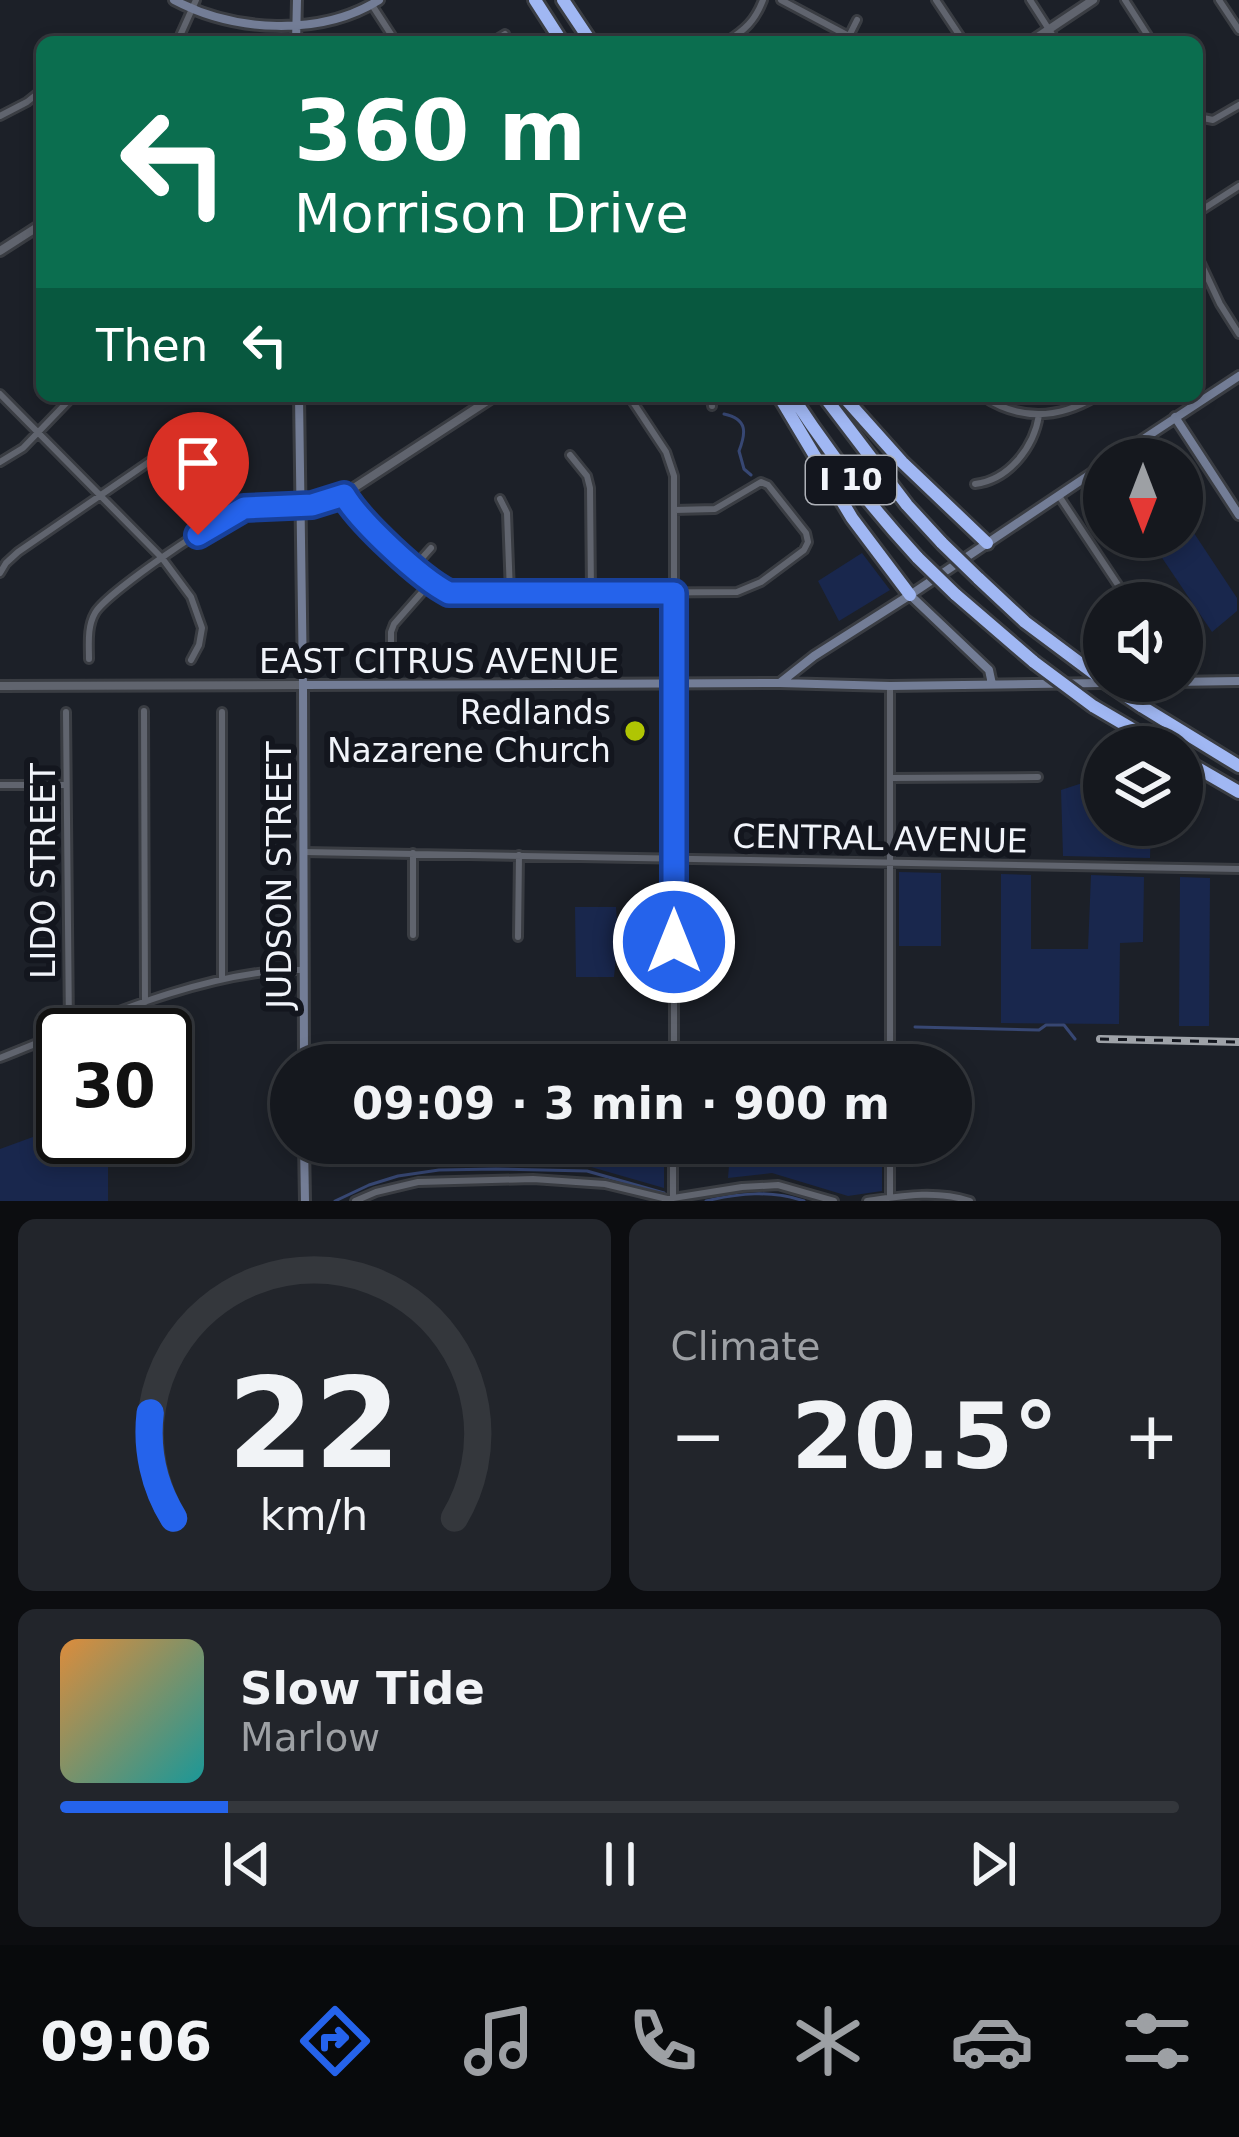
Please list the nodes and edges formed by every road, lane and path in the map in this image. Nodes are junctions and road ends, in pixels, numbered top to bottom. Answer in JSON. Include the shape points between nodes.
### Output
{"nodes":[{"id":1,"x":174,"y":0,"type":"edge"},
{"id":2,"x":296,"y":0,"type":"edge"},
{"id":3,"x":535,"y":0,"type":"edge"},
{"id":4,"x":563,"y":0,"type":"edge"},
{"id":5,"x":763,"y":0,"type":"edge"},
{"id":6,"x":781,"y":0,"type":"edge"},
{"id":7,"x":936,"y":0,"type":"edge"},
{"id":8,"x":1030,"y":0,"type":"edge"},
{"id":9,"x":1093,"y":0,"type":"edge"},
{"id":10,"x":1125,"y":0,"type":"edge"},
{"id":11,"x":1219,"y":0,"type":"edge"},
{"id":12,"x":376,"y":2,"type":"edge"},
{"id":13,"x":194,"y":5,"type":"edge"},
{"id":14,"x":857,"y":20,"type":"dead end"},
{"id":15,"x":296,"y":24,"type":"junction"},
{"id":16,"x":1049,"y":29,"type":"junction"},
{"id":17,"x":1239,"y":30,"type":"edge"},
{"id":18,"x":505,"y":34,"type":"dead end"},
{"id":19,"x":180,"y":36,"type":"edge"},
{"id":20,"x":296,"y":36,"type":"edge"},
{"id":21,"x":393,"y":36,"type":"edge"},
{"id":22,"x":502,"y":36,"type":"edge"},
{"id":23,"x":558,"y":36,"type":"edge"},
{"id":24,"x":587,"y":36,"type":"edge"},
{"id":25,"x":736,"y":36,"type":"edge"},
{"id":26,"x":843,"y":36,"type":"edge"},
{"id":27,"x":849,"y":36,"type":"edge"},
{"id":28,"x":960,"y":36,"type":"edge"},
{"id":29,"x":1039,"y":36,"type":"edge"},
{"id":30,"x":1053,"y":36,"type":"edge"},
{"id":31,"x":1148,"y":36,"type":"edge"},
{"id":32,"x":36,"y":95,"type":"edge"},
{"id":33,"x":1239,"y":105,"type":"edge"},
{"id":34,"x":0,"y":116,"type":"edge"},
{"id":35,"x":1203,"y":118,"type":"edge"},
{"id":36,"x":1239,"y":186,"type":"edge"},
{"id":37,"x":1203,"y":209,"type":"edge"},
{"id":38,"x":36,"y":228,"type":"edge"},
{"id":39,"x":0,"y":251,"type":"edge"},
{"id":40,"x":1203,"y":268,"type":"edge"},
{"id":41,"x":1239,"y":334,"type":"edge"},
{"id":42,"x":1239,"y":376,"type":"edge"},
{"id":43,"x":0,"y":394,"type":"edge"},
{"id":44,"x":1203,"y":399,"type":"edge"},
{"id":45,"x":67,"y":402,"type":"edge"},
{"id":46,"x":299,"y":402,"type":"edge"},
{"id":47,"x":486,"y":402,"type":"edge"},
{"id":48,"x":633,"y":402,"type":"edge"},
{"id":49,"x":783,"y":402,"type":"edge"},
{"id":50,"x":796,"y":402,"type":"edge"},
{"id":51,"x":829,"y":402,"type":"edge"},
{"id":52,"x":848,"y":402,"type":"edge"},
{"id":53,"x":994,"y":402,"type":"edge"},
{"id":54,"x":1087,"y":402,"type":"edge"},
{"id":55,"x":1198,"y":402,"type":"edge"},
{"id":56,"x":1040,"y":415,"type":"junction"},
{"id":57,"x":1175,"y":417,"type":"junction"},
{"id":58,"x":39,"y":433,"type":"junction"},
{"id":59,"x":1144,"y":438,"type":"edge"},
{"id":60,"x":165,"y":451,"type":"dead end"},
{"id":61,"x":570,"y":455,"type":"dead end"},
{"id":62,"x":0,"y":462,"type":"edge"},
{"id":63,"x":1083,"y":479,"type":"edge"},
{"id":64,"x":975,"y":484,"type":"dead end"},
{"id":65,"x":99,"y":495,"type":"junction"},
{"id":66,"x":344,"y":495,"type":"junction"},
{"id":67,"x":1058,"y":496,"type":"junction"},
{"id":68,"x":500,"y":499,"type":"dead end"},
{"id":69,"x":302,"y":505,"type":"junction"},
{"id":70,"x":674,"y":510,"type":"junction"},
{"id":71,"x":1239,"y":514,"type":"edge"},
{"id":72,"x":987,"y":543,"type":"junction"},
{"id":73,"x":431,"y":548,"type":"dead end"},
{"id":74,"x":162,"y":558,"type":"junction"},
{"id":75,"x":414,"y":567,"type":"junction"},
{"id":76,"x":0,"y":573,"type":"edge"},
{"id":77,"x":431,"y":582,"type":"junction"},
{"id":78,"x":1116,"y":582,"type":"edge"},
{"id":79,"x":510,"y":593,"type":"junction"},
{"id":80,"x":591,"y":593,"type":"junction"},
{"id":81,"x":674,"y":593,"type":"junction"},
{"id":82,"x":910,"y":595,"type":"junction"},
{"id":83,"x":391,"y":656,"type":"dead end"},
{"id":84,"x":89,"y":659,"type":"dead end"},
{"id":85,"x":191,"y":660,"type":"dead end"},
{"id":86,"x":1083,"y":666,"type":"edge"},
{"id":87,"x":1239,"y":681,"type":"edge"},
{"id":88,"x":1203,"y":682,"type":"edge"},
{"id":89,"x":780,"y":683,"type":"junction"},
{"id":90,"x":675,"y":684,"type":"junction"},
{"id":91,"x":1083,"y":684,"type":"edge"},
{"id":92,"x":303,"y":685,"type":"junction"},
{"id":93,"x":992,"y":685,"type":"junction"},
{"id":94,"x":0,"y":686,"type":"edge"},
{"id":95,"x":890,"y":686,"type":"junction"},
{"id":96,"x":1135,"y":702,"type":"edge"},
{"id":97,"x":144,"y":711,"type":"dead end"},
{"id":98,"x":67,"y":712,"type":"dead end"},
{"id":99,"x":222,"y":712,"type":"dead end"},
{"id":100,"x":1128,"y":726,"type":"edge"},
{"id":101,"x":1239,"y":766,"type":"edge"},
{"id":102,"x":1203,"y":771,"type":"edge"},
{"id":103,"x":1038,"y":777,"type":"dead end"},
{"id":104,"x":891,"y":778,"type":"junction"},
{"id":105,"x":0,"y":784,"type":"edge"},
{"id":106,"x":66,"y":785,"type":"junction"},
{"id":107,"x":1239,"y":792,"type":"edge"},
{"id":108,"x":304,"y":852,"type":"junction"},
{"id":109,"x":413,"y":853,"type":"junction"},
{"id":110,"x":519,"y":855,"type":"junction"},
{"id":111,"x":674,"y":858,"type":"junction"},
{"id":112,"x":890,"y":862,"type":"junction"},
{"id":113,"x":1239,"y":869,"type":"edge"},
{"id":114,"x":413,"y":935,"type":"dead end"},
{"id":115,"x":518,"y":937,"type":"dead end"},
{"id":116,"x":303,"y":970,"type":"junction"},
{"id":117,"x":222,"y":980,"type":"junction"},
{"id":118,"x":145,"y":1002,"type":"junction"},
{"id":119,"x":68,"y":1008,"type":"edge"},
{"id":120,"x":128,"y":1008,"type":"edge"},
{"id":121,"x":36,"y":1043,"type":"edge"},
{"id":122,"x":304,"y":1044,"type":"edge"},
{"id":123,"x":674,"y":1044,"type":"edge"},
{"id":124,"x":890,"y":1044,"type":"edge"},
{"id":125,"x":0,"y":1058,"type":"edge"},
{"id":126,"x":304,"y":1164,"type":"edge"},
{"id":127,"x":674,"y":1164,"type":"edge"},
{"id":128,"x":890,"y":1164,"type":"edge"},
{"id":129,"x":890,"y":1196,"type":"junction"},
{"id":130,"x":673,"y":1199,"type":"edge"},
{"id":131,"x":304,"y":1201,"type":"edge"},
{"id":132,"x":355,"y":1201,"type":"edge"},
{"id":133,"x":833,"y":1201,"type":"edge"},
{"id":134,"x":867,"y":1201,"type":"edge"},
{"id":135,"x":970,"y":1201,"type":"edge"}],
"edges":[{"from":1,"to":13,"type":"main road"},
{"from":2,"to":15,"type":"main road"},
{"from":3,"to":23,"type":"highway"},
{"from":4,"to":24,"type":"highway"},
{"from":5,"to":25,"type":"street"},
{"from":6,"to":26,"type":"street"},
{"from":7,"to":28,"type":"street"},
{"from":8,"to":16,"type":"street"},
{"from":9,"to":16,"type":"street"},
{"from":10,"to":31,"type":"street"},
{"from":11,"to":17,"type":"street"},
{"from":12,"to":15,"type":"main road"},
{"from":12,"to":21,"type":"street"},
{"from":13,"to":15,"type":"main road","via":[[226,21]]},
{"from":13,"to":19,"type":"street"},
{"from":14,"to":27,"type":"street"},
{"from":15,"to":20,"type":"main road"},
{"from":16,"to":29,"type":"street"},
{"from":16,"to":30,"type":"street"},
{"from":18,"to":22,"type":"street"},
{"from":32,"to":34,"type":"street"},
{"from":33,"to":35,"type":"street"},
{"from":36,"to":37,"type":"street"},
{"from":38,"to":39,"type":"street"},
{"from":40,"to":41,"type":"street"},
{"from":42,"to":44,"type":"main road"},
{"from":43,"to":58,"type":"street"},
{"from":45,"to":58,"type":"street"},
{"from":46,"to":69,"type":"main road","name":"JUDSON STREET"},
{"from":47,"to":66,"type":"street"},
{"from":48,"to":70,"type":"street","via":[[670,462]]},
{"from":49,"to":82,"type":"highway"},
{"from":50,"to":100,"type":"highway","number":"I 10","bridge":true,"via":[[918,558],[1034,662]]},
{"from":51,"to":86,"type":"highway","number":"I 10","bridge":true,"via":[[942,543]]},
{"from":52,"to":72,"type":"highway"},
{"from":53,"to":56,"type":"street"},
{"from":54,"to":56,"type":"street"},
{"from":55,"to":57,"type":"main road"},
{"from":56,"to":64,"type":"street","via":[[1018,459]]},
{"from":57,"to":59,"type":"main road"},
{"from":57,"to":71,"type":"main road"},
{"from":58,"to":62,"type":"street"},
{"from":58,"to":65,"type":"street"},
{"from":60,"to":65,"type":"street"},
{"from":61,"to":80,"type":"street","via":[[590,488]]},
{"from":63,"to":67,"type":"main road"},
{"from":65,"to":74,"type":"street"},
{"from":65,"to":76,"type":"street"},
{"from":66,"to":69,"type":"street"},
{"from":66,"to":75,"type":"street"},
{"from":67,"to":72,"type":"main road"},
{"from":67,"to":78,"type":"street"},
{"from":68,"to":79,"type":"street"},
{"from":69,"to":74,"type":"street","via":[[244,508]]},
{"from":69,"to":92,"type":"main road","name":"JUDSON STREET"},
{"from":70,"to":81,"type":"street"},
{"from":70,"to":81,"type":"street","via":[[716,509],[761,482],[808,542],[749,588]]},
{"from":72,"to":82,"type":"main road"},
{"from":73,"to":75,"type":"street"},
{"from":74,"to":84,"type":"street","via":[[95,613]]},
{"from":74,"to":85,"type":"street","via":[[201,620]]},
{"from":75,"to":77,"type":"street"},
{"from":77,"to":79,"type":"street","via":[[454,594]]},
{"from":77,"to":83,"type":"street","via":[[394,624]]},
{"from":79,"to":80,"type":"street"},
{"from":80,"to":81,"type":"street"},
{"from":81,"to":90,"type":"street"},
{"from":82,"to":89,"type":"main road"},
{"from":82,"to":93,"type":"main road","via":[[988,670]]},
{"from":87,"to":88,"type":"main road","name":"EAST CITRUS AVENUE"},
{"from":89,"to":90,"type":"main road","name":"EAST CITRUS AVENUE"},
{"from":89,"to":95,"type":"main road","name":"EAST CITRUS AVENUE"},
{"from":90,"to":92,"type":"main road","name":"EAST CITRUS AVENUE"},
{"from":90,"to":111,"type":"street"},
{"from":91,"to":93,"type":"main road","name":"EAST CITRUS AVENUE"},
{"from":92,"to":94,"type":"street","name":"EAST CITRUS AVENUE"},
{"from":92,"to":108,"type":"main road","name":"JUDSON STREET"},
{"from":93,"to":95,"type":"main road","name":"EAST CITRUS AVENUE"},
{"from":95,"to":104,"type":"street"},
{"from":96,"to":101,"type":"highway","number":"I 10","bridge":true},
{"from":97,"to":118,"type":"street"},
{"from":98,"to":106,"type":"street","name":"LIDO STREET"},
{"from":99,"to":117,"type":"street"},
{"from":102,"to":107,"type":"highway"},
{"from":103,"to":104,"type":"street"},
{"from":104,"to":112,"type":"street"},
{"from":105,"to":106,"type":"street"},
{"from":106,"to":119,"type":"street","name":"LIDO STREET"},
{"from":108,"to":109,"type":"street","name":"CENTRAL AVENUE"},
{"from":108,"to":116,"type":"main road","name":"JUDSON STREET"},
{"from":109,"to":110,"type":"street","name":"CENTRAL AVENUE"},
{"from":109,"to":114,"type":"street"},
{"from":110,"to":111,"type":"street","name":"CENTRAL AVENUE"},
{"from":110,"to":115,"type":"street"},
{"from":111,"to":112,"type":"street","name":"CENTRAL AVENUE"},
{"from":111,"to":123,"type":"street"},
{"from":112,"to":113,"type":"street","name":"CENTRAL AVENUE"},
{"from":112,"to":124,"type":"street"},
{"from":116,"to":117,"type":"street"},
{"from":116,"to":122,"type":"main road","name":"JUDSON STREET"},
{"from":117,"to":118,"type":"street"},
{"from":118,"to":120,"type":"street"},
{"from":121,"to":125,"type":"street"},
{"from":126,"to":131,"type":"main road"},
{"from":127,"to":130,"type":"street"},
{"from":128,"to":129,"type":"street"},
{"from":129,"to":134,"type":"street"},
{"from":129,"to":135,"type":"street"},
{"from":130,"to":132,"type":"street","via":[[532,1179],[418,1182]]},
{"from":130,"to":133,"type":"street","via":[[767,1185]]}]}
